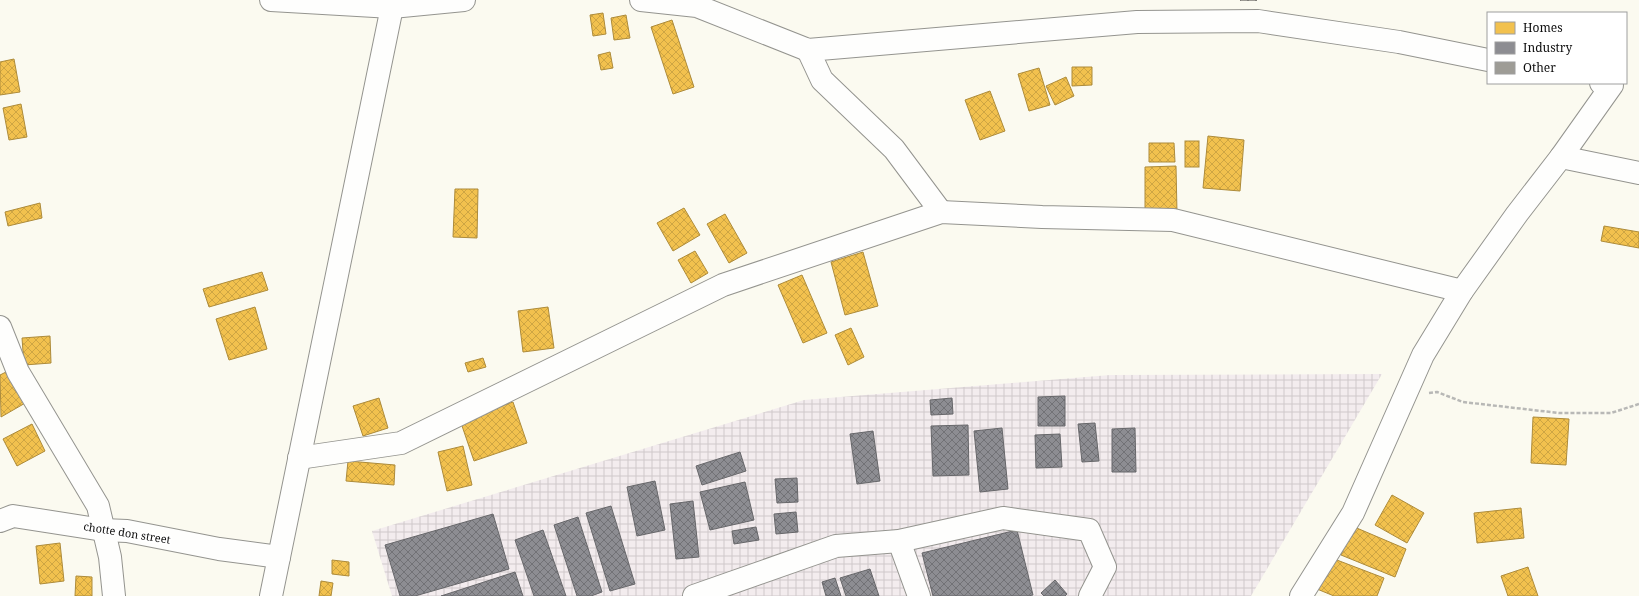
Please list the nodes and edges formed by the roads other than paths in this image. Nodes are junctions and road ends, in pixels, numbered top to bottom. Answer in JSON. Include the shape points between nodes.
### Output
{"nodes":[{"id":1,"x":271,"y":0,"type":"edge"},
{"id":2,"x":464,"y":0,"type":"edge"},
{"id":3,"x":641,"y":0,"type":"edge"},
{"id":4,"x":392,"y":7,"type":"junction"},
{"id":5,"x":808,"y":50,"type":"junction"},
{"id":6,"x":1487,"y":60,"type":"edge"},
{"id":7,"x":1606,"y":84,"type":"edge"},
{"id":8,"x":1561,"y":157,"type":"junction"},
{"id":9,"x":1639,"y":173,"type":"edge"},
{"id":10,"x":941,"y":212,"type":"junction"},
{"id":11,"x":1462,"y":291,"type":"junction"},
{"id":12,"x":0,"y":327,"type":"edge"},
{"id":13,"x":299,"y":458,"type":"junction"},
{"id":14,"x":0,"y":521,"type":"edge"},
{"id":15,"x":103,"y":530,"type":"junction"},
{"id":16,"x":899,"y":541,"type":"junction"},
{"id":17,"x":279,"y":557,"type":"junction"},
{"id":18,"x":114,"y":596,"type":"edge"},
{"id":19,"x":271,"y":596,"type":"edge"},
{"id":20,"x":694,"y":596,"type":"edge"},
{"id":21,"x":919,"y":596,"type":"edge"},
{"id":22,"x":1090,"y":596,"type":"edge"},
{"id":23,"x":1301,"y":596,"type":"edge"}],
"edges":[{"from":1,"to":4,"type":"street"},
{"from":2,"to":4,"type":"street"},
{"from":3,"to":5,"type":"street","via":[[697,6]]},
{"from":4,"to":13,"type":"street"},
{"from":5,"to":6,"type":"street","via":[[1138,22],[1258,21],[1399,42]]},
{"from":5,"to":10,"type":"street","via":[[822,80],[894,149]]},
{"from":7,"to":8,"type":"street","via":[[1612,85]]},
{"from":8,"to":9,"type":"street"},
{"from":8,"to":11,"type":"street"},
{"from":10,"to":11,"type":"street","via":[[1173,220]]},
{"from":10,"to":13,"type":"street","via":[[724,286],[401,443]]},
{"from":11,"to":23,"type":"street","via":[[1422,355],[1353,514]]},
{"from":12,"to":15,"type":"street","via":[[18,372],[98,506]]},
{"from":13,"to":17,"type":"street"},
{"from":14,"to":15,"type":"street","name":"chotte don street","via":[[13,516]]},
{"from":15,"to":17,"type":"street","name":"chotte don street","via":[[127,531],[219,549]]},
{"from":15,"to":18,"type":"street","via":[[110,557]]},
{"from":16,"to":20,"type":"street","via":[[836,546]]},
{"from":16,"to":21,"type":"street"},
{"from":16,"to":22,"type":"street","via":[[1003,518],[1090,530],[1105,567]]},
{"from":17,"to":19,"type":"street"}]}
